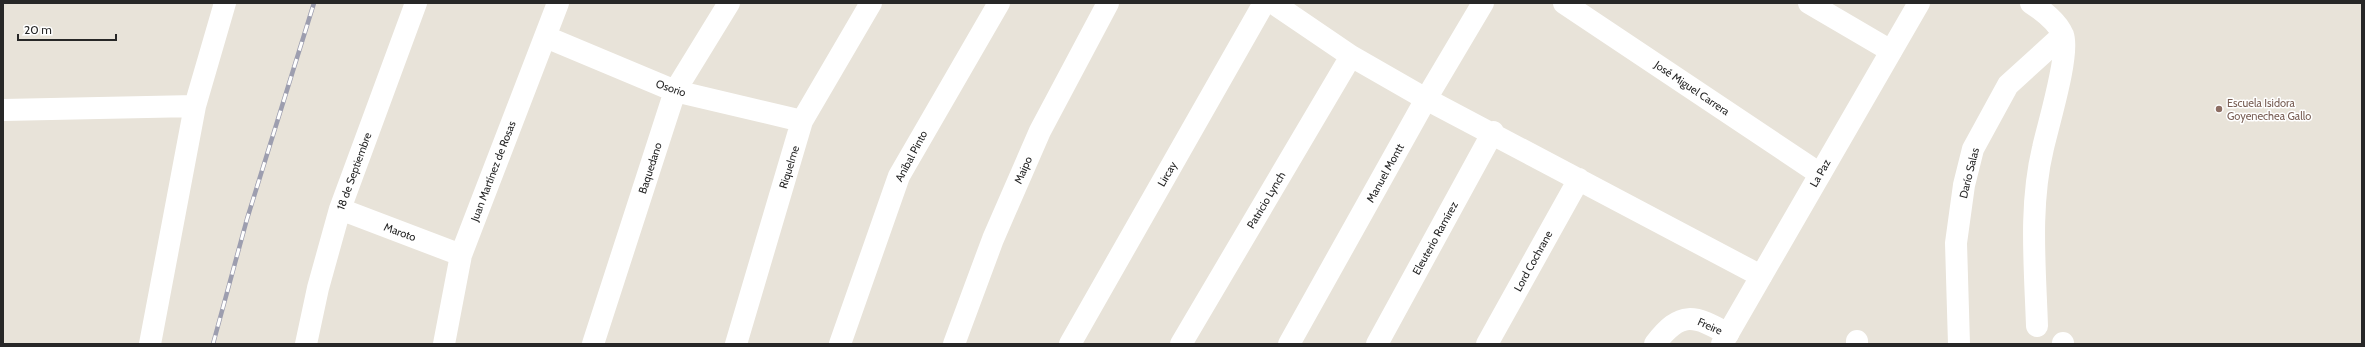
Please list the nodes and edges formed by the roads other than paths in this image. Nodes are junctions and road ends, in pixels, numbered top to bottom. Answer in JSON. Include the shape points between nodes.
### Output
{"nodes":[{"id":1,"x":225,"y":3,"type":"edge"},
{"id":2,"x":416,"y":3,"type":"edge"},
{"id":3,"x":558,"y":3,"type":"edge"},
{"id":4,"x":729,"y":3,"type":"edge"},
{"id":5,"x":871,"y":3,"type":"edge"},
{"id":6,"x":999,"y":3,"type":"edge"},
{"id":7,"x":1108,"y":3,"type":"edge"},
{"id":8,"x":1264,"y":3,"type":"edge"},
{"id":9,"x":1273,"y":3,"type":"edge"},
{"id":10,"x":1482,"y":3,"type":"edge"},
{"id":11,"x":1564,"y":3,"type":"edge"},
{"id":12,"x":1809,"y":3,"type":"edge"},
{"id":13,"x":1919,"y":3,"type":"edge"},
{"id":14,"x":2031,"y":3,"type":"edge"},
{"id":15,"x":2063,"y":35,"type":"junction"},
{"id":16,"x":546,"y":37,"type":"junction"},
{"id":17,"x":1891,"y":51,"type":"junction"},
{"id":18,"x":1351,"y":56,"type":"junction"},
{"id":19,"x":675,"y":91,"type":"junction"},
{"id":20,"x":1426,"y":99,"type":"junction"},
{"id":21,"x":196,"y":106,"type":"junction"},
{"id":22,"x":3,"y":110,"type":"edge"},
{"id":23,"x":802,"y":121,"type":"junction"},
{"id":24,"x":1493,"y":132,"type":"junction"},
{"id":25,"x":1820,"y":174,"type":"junction"},
{"id":26,"x":1579,"y":179,"type":"junction"},
{"id":27,"x":340,"y":209,"type":"junction"},
{"id":28,"x":461,"y":255,"type":"junction"},
{"id":29,"x":1761,"y":276,"type":"junction"},
{"id":30,"x":2036,"y":326,"type":"dead end"},
{"id":31,"x":1725,"y":339,"type":"edge"},
{"id":32,"x":150,"y":344,"type":"edge"},
{"id":33,"x":306,"y":344,"type":"edge"},
{"id":34,"x":444,"y":344,"type":"edge"},
{"id":35,"x":593,"y":344,"type":"edge"},
{"id":36,"x":736,"y":344,"type":"edge"},
{"id":37,"x":840,"y":344,"type":"edge"},
{"id":38,"x":954,"y":344,"type":"edge"},
{"id":39,"x":1070,"y":344,"type":"edge"},
{"id":40,"x":1181,"y":344,"type":"edge"},
{"id":41,"x":1289,"y":344,"type":"edge"},
{"id":42,"x":1377,"y":344,"type":"edge"},
{"id":43,"x":1487,"y":344,"type":"edge"},
{"id":44,"x":1655,"y":344,"type":"edge"},
{"id":45,"x":1958,"y":344,"type":"edge"}],
"edges":[{"from":1,"to":21,"type":"street"},
{"from":2,"to":27,"type":"street","name":"18 de Septiembre"},
{"from":3,"to":16,"type":"street","name":"Juan Martínez de Rosas"},
{"from":4,"to":19,"type":"street","name":"Baquedano"},
{"from":5,"to":23,"type":"street","name":"Riquelme"},
{"from":6,"to":37,"type":"street","name":"Aníbal Pinto","via":[[899,176]]},
{"from":7,"to":38,"type":"street","name":"Maipo","via":[[1040,131],[993,239]]},
{"from":8,"to":39,"type":"street","name":"Lircay"},
{"from":9,"to":18,"type":"street"},
{"from":10,"to":20,"type":"street","name":"Manuel Montt"},
{"from":11,"to":25,"type":"street","name":"José Miguel Carrera"},
{"from":12,"to":17,"type":"street"},
{"from":13,"to":17,"type":"street","name":"La Paz"},
{"from":14,"to":15,"type":"street","via":[[2048,14]]},
{"from":15,"to":30,"type":"street","via":[[2062,69],[2035,192]]},
{"from":15,"to":45,"type":"street","name":"Darío Salas","via":[[2008,84],[1973,149],[1964,185],[1956,243]]},
{"from":16,"to":19,"type":"street","name":"Osorio"},
{"from":16,"to":28,"type":"street","name":"Juan Martínez de Rosas"},
{"from":17,"to":25,"type":"street","name":"La Paz"},
{"from":18,"to":20,"type":"street"},
{"from":18,"to":40,"type":"street","name":"Patricio Lynch"},
{"from":19,"to":23,"type":"street","name":"Osorio"},
{"from":19,"to":35,"type":"street","name":"Baquedano"},
{"from":20,"to":24,"type":"street"},
{"from":20,"to":41,"type":"street","name":"Manuel Montt"},
{"from":21,"to":22,"type":"street"},
{"from":21,"to":32,"type":"street"},
{"from":23,"to":36,"type":"street","name":"Riquelme"},
{"from":24,"to":26,"type":"street"},
{"from":24,"to":42,"type":"street","name":"Eleuterio Ramírez"},
{"from":25,"to":29,"type":"street","name":"La Paz"},
{"from":26,"to":29,"type":"street"},
{"from":26,"to":43,"type":"street","name":"Lord Cochrane"},
{"from":27,"to":28,"type":"street","name":"Maroto"},
{"from":27,"to":33,"type":"street","name":"18 de Septiembre","via":[[318,288]]},
{"from":28,"to":34,"type":"street","name":"Juan Martínez de Rosas"},
{"from":29,"to":31,"type":"street","name":"La Paz"},
{"from":31,"to":44,"type":"street","name":"Freire","via":[[1702,319],[1682,319],[1672,325]]}]}
